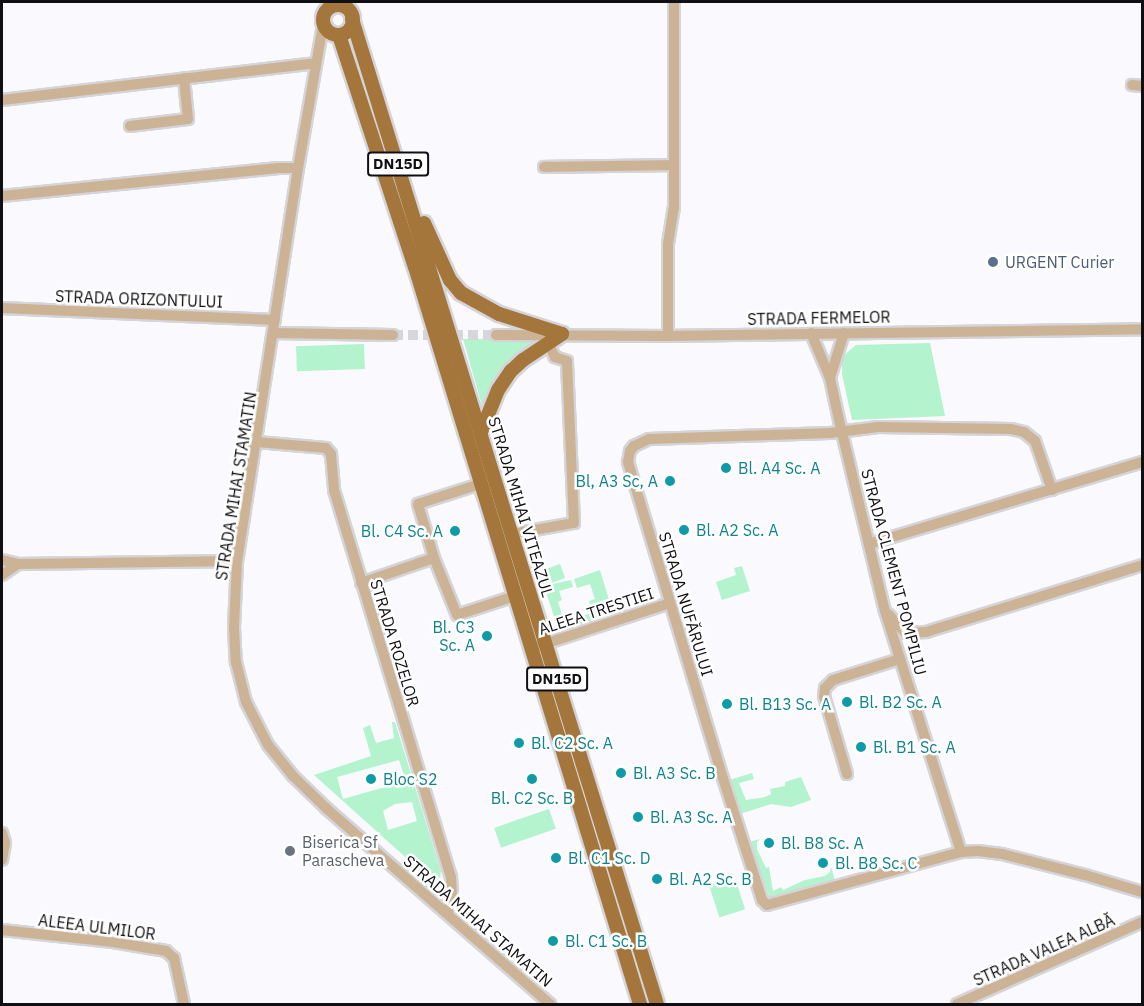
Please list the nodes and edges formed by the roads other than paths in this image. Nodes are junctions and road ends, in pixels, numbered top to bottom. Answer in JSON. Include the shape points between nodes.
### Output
{"nodes":[{"id":1,"x":674,"y":2,"type":"edge"},
{"id":2,"x":350,"y":11,"type":"edge"},
{"id":3,"x":325,"y":12,"type":"edge"},
{"id":4,"x":339,"y":35,"type":"junction"},
{"id":5,"x":315,"y":63,"type":"junction"},
{"id":6,"x":184,"y":78,"type":"junction"},
{"id":7,"x":2,"y":100,"type":"edge"},
{"id":8,"x":130,"y":126,"type":"dead end"},
{"id":9,"x":674,"y":165,"type":"junction"},
{"id":10,"x":543,"y":166,"type":"dead end"},
{"id":11,"x":298,"y":168,"type":"junction"},
{"id":12,"x":405,"y":186,"type":"junction"},
{"id":13,"x":2,"y":196,"type":"edge"},
{"id":14,"x":2,"y":308,"type":"edge"},
{"id":15,"x":276,"y":320,"type":"junction"},
{"id":16,"x":1143,"y":329,"type":"edge"},
{"id":17,"x":274,"y":333,"type":"junction"},
{"id":18,"x":811,"y":333,"type":"junction"},
{"id":19,"x":844,"y":333,"type":"junction"},
{"id":20,"x":496,"y":334,"type":"tunnel mouth"},
{"id":21,"x":562,"y":334,"type":"junction"},
{"id":22,"x":393,"y":335,"type":"tunnel mouth"},
{"id":23,"x":668,"y":336,"type":"junction"},
{"id":24,"x":548,"y":343,"type":"junction"},
{"id":25,"x":830,"y":378,"type":"junction"},
{"id":26,"x":842,"y":430,"type":"junction"},
{"id":27,"x":481,"y":432,"type":"junction"},
{"id":28,"x":257,"y":442,"type":"junction"},
{"id":29,"x":1143,"y":462,"type":"edge"},
{"id":30,"x":480,"y":484,"type":"junction"},
{"id":31,"x":1052,"y":490,"type":"junction"},
{"id":32,"x":501,"y":498,"type":"junction"},
{"id":33,"x":486,"y":502,"type":"junction"},
{"id":34,"x":512,"y":534,"type":"junction"},
{"id":35,"x":869,"y":544,"type":"junction"},
{"id":36,"x":434,"y":558,"type":"junction"},
{"id":37,"x":2,"y":560,"type":"edge"},
{"id":38,"x":237,"y":561,"type":"junction"},
{"id":39,"x":18,"y":564,"type":"junction"},
{"id":40,"x":1143,"y":565,"type":"edge"},
{"id":41,"x":2,"y":575,"type":"edge"},
{"id":42,"x":361,"y":583,"type":"junction"},
{"id":43,"x":515,"y":596,"type":"junction"},
{"id":44,"x":670,"y":603,"type":"junction"},
{"id":45,"x":885,"y":611,"type":"junction"},
{"id":46,"x":546,"y":643,"type":"junction"},
{"id":47,"x":532,"y":648,"type":"junction"},
{"id":48,"x":900,"y":659,"type":"junction"},
{"id":49,"x":848,"y":774,"type":"dead end"},
{"id":50,"x":2,"y":833,"type":"edge"},
{"id":51,"x":961,"y":852,"type":"junction"},
{"id":52,"x":2,"y":860,"type":"edge"},
{"id":53,"x":1143,"y":892,"type":"edge"},
{"id":54,"x":448,"y":913,"type":"junction"},
{"id":55,"x":1143,"y":922,"type":"edge"},
{"id":56,"x":2,"y":930,"type":"edge"},
{"id":57,"x":184,"y":1005,"type":"edge"},
{"id":58,"x":550,"y":1005,"type":"edge"},
{"id":59,"x":640,"y":1005,"type":"edge"},
{"id":60,"x":657,"y":1005,"type":"edge"},
{"id":61,"x":957,"y":1005,"type":"edge"}],
"edges":[{"from":1,"to":9,"type":"street"},
{"from":2,"to":3,"type":"main road","via":[[337,5]]},
{"from":2,"to":4,"type":"main road","via":[[349,30]]},
{"from":2,"to":12,"type":"main road","name":"STRADA MIHAI VITEAZUL","number":"DN15D"},
{"from":3,"to":4,"type":"main road","via":[[328,32]]},
{"from":3,"to":5,"type":"street","name":"STRADA MIHAI STAMATIN"},
{"from":4,"to":30,"type":"main road","name":"STRADA MIHAI VITEAZUL","number":"DN15D"},
{"from":5,"to":6,"type":"street"},
{"from":5,"to":11,"type":"street","name":"STRADA MIHAI STAMATIN"},
{"from":6,"to":7,"type":"street"},
{"from":6,"to":8,"type":"street","via":[[188,119]]},
{"from":9,"to":10,"type":"street"},
{"from":9,"to":23,"type":"street","via":[[674,208],[668,244]]},
{"from":11,"to":13,"type":"street"},
{"from":11,"to":15,"type":"street","name":"STRADA MIHAI STAMATIN"},
{"from":12,"to":21,"type":"main road","via":[[450,280],[461,293],[499,314]]},
{"from":12,"to":27,"type":"main road","name":"STRADA MIHAI VITEAZUL","number":"DN15D"},
{"from":14,"to":15,"type":"street","name":"STRADA ORIZONTULUI"},
{"from":15,"to":17,"type":"street","name":"STRADA MIHAI STAMATIN"},
{"from":16,"to":19,"type":"street","name":"STRADA FERMELOR"},
{"from":17,"to":22,"type":"street"},
{"from":17,"to":28,"type":"street","name":"STRADA MIHAI STAMATIN"},
{"from":18,"to":19,"type":"street","name":"STRADA FERMELOR"},
{"from":18,"to":23,"type":"street","name":"STRADA FERMELOR"},
{"from":18,"to":25,"type":"street","name":"STRADA CLEMENT POMPILIU"},
{"from":19,"to":25,"type":"street"},
{"from":20,"to":21,"type":"street","name":"STRADA FERMELOR"},
{"from":21,"to":23,"type":"street","name":"STRADA FERMELOR"},
{"from":21,"to":24,"type":"main road"},
{"from":24,"to":27,"type":"main road","via":[[504,381]]},
{"from":24,"to":34,"type":"street","via":[[555,357],[567,360],[574,523]]},
{"from":25,"to":26,"type":"street","name":"STRADA CLEMENT POMPILIU"},
{"from":26,"to":31,"type":"street","name":"STRADA NUFĂRULUI","via":[[878,427],[1024,432],[1035,441]]},
{"from":26,"to":35,"type":"street","name":"STRADA CLEMENT POMPILIU"},
{"from":26,"to":44,"type":"street","name":"STRADA NUFĂRULUI","via":[[649,439],[634,446],[628,462]]},
{"from":27,"to":32,"type":"main road","name":"STRADA MIHAI VITEAZUL","number":"DN15D"},
{"from":28,"to":38,"type":"street","name":"STRADA MIHAI STAMATIN"},
{"from":28,"to":42,"type":"street","name":"STRADA ROZELOR","via":[[326,448],[331,454],[334,490]]},
{"from":29,"to":31,"type":"street"},
{"from":30,"to":33,"type":"main road","name":"STRADA MIHAI VITEAZUL","number":"DN15D"},
{"from":30,"to":36,"type":"street","via":[[418,504]]},
{"from":31,"to":35,"type":"street"},
{"from":32,"to":33,"type":"main road"},
{"from":32,"to":34,"type":"main road","name":"STRADA MIHAI VITEAZUL","number":"DN15D"},
{"from":33,"to":43,"type":"main road","name":"STRADA MIHAI VITEAZUL","number":"DN15D"},
{"from":34,"to":46,"type":"main road","name":"STRADA MIHAI VITEAZUL","number":"DN15D"},
{"from":35,"to":45,"type":"street","name":"STRADA CLEMENT POMPILIU"},
{"from":36,"to":42,"type":"street"},
{"from":36,"to":43,"type":"street","via":[[457,615]]},
{"from":37,"to":39,"type":"street"},
{"from":38,"to":39,"type":"street"},
{"from":38,"to":54,"type":"street","name":"STRADA MIHAI STAMATIN","via":[[236,662],[246,702],[268,745],[326,808]]},
{"from":39,"to":41,"type":"street"},
{"from":40,"to":45,"type":"street","via":[[926,632],[906,633]]},
{"from":42,"to":54,"type":"street","name":"STRADA ROZELOR","via":[[452,877]]},
{"from":43,"to":47,"type":"main road","name":"STRADA MIHAI VITEAZUL","number":"DN15D"},
{"from":44,"to":46,"type":"street","name":"ALEEA TRESTIEI"},
{"from":44,"to":51,"type":"street","name":"STRADA NUFĂRULUI","via":[[766,905]]},
{"from":45,"to":48,"type":"street","name":"STRADA CLEMENT POMPILIU"},
{"from":46,"to":47,"type":"street","name":"ALEEA TRESTIEI"},
{"from":46,"to":60,"type":"main road","name":"STRADA MIHAI VITEAZUL","number":"DN15D"},
{"from":47,"to":59,"type":"main road","name":"STRADA MIHAI VITEAZUL","number":"DN15D"},
{"from":48,"to":49,"type":"street","via":[[833,680],[825,688],[824,696]]},
{"from":48,"to":51,"type":"street","name":"STRADA CLEMENT POMPILIU"},
{"from":50,"to":52,"type":"street"},
{"from":51,"to":53,"type":"street","name":"STRADA NUFĂRULUI","via":[[995,852]]},
{"from":54,"to":58,"type":"street","name":"STRADA MIHAI STAMATIN"},
{"from":55,"to":61,"type":"street","name":"STRADA VALEA ALBĂ"},
{"from":56,"to":57,"type":"street","name":"ALEEA ULMILOR","via":[[166,951],[174,958]]}]}
